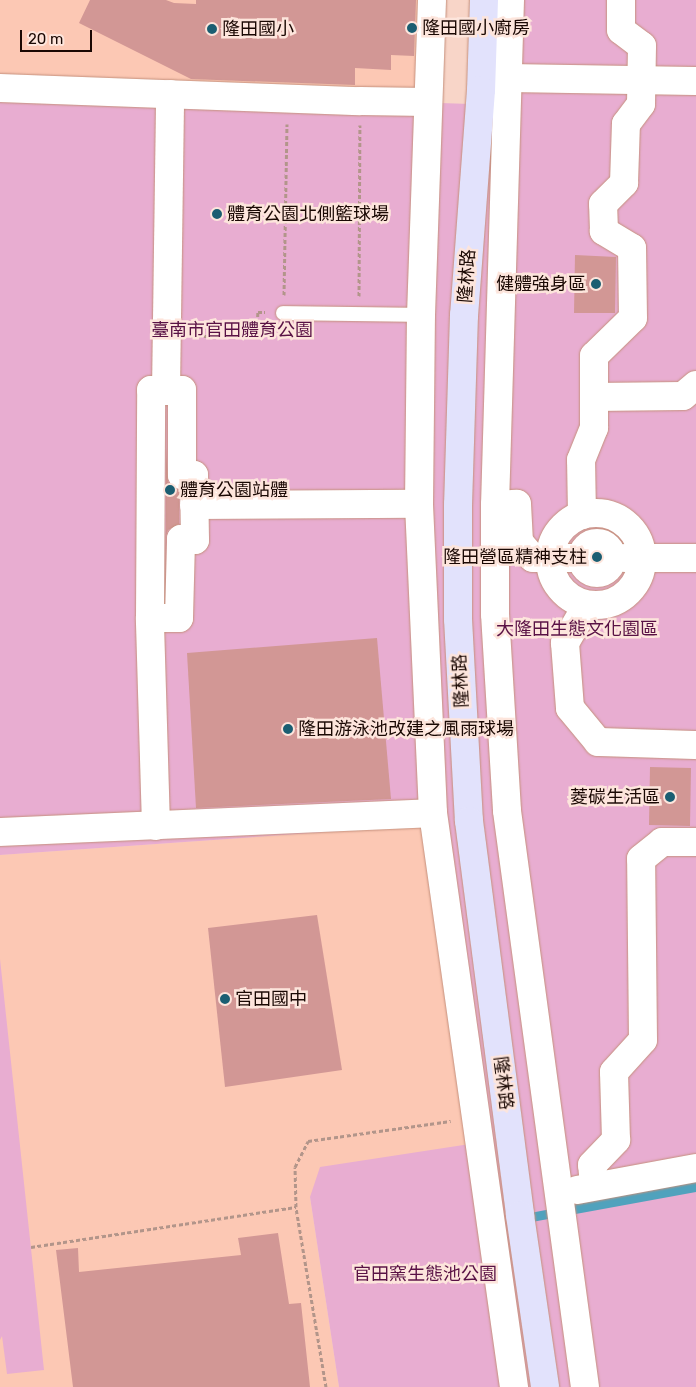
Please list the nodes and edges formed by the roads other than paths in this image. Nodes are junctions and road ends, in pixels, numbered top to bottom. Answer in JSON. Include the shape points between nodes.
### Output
{"nodes":[{"id":1,"x":432,"y":0,"type":"edge"},
{"id":2,"x":484,"y":0,"type":"edge"},
{"id":3,"x":510,"y":0,"type":"edge"},
{"id":4,"x":621,"y":0,"type":"edge"},
{"id":5,"x":507,"y":78,"type":"junction"},
{"id":6,"x":642,"y":81,"type":"junction"},
{"id":7,"x":696,"y":81,"type":"edge"},
{"id":8,"x":0,"y":88,"type":"edge"},
{"id":9,"x":170,"y":94,"type":"junction"},
{"id":10,"x":427,"y":102,"type":"junction"},
{"id":11,"x":283,"y":313,"type":"road end"},
{"id":12,"x":420,"y":315,"type":"junction"},
{"id":13,"x":696,"y":385,"type":"edge"},
{"id":14,"x":166,"y":391,"type":"junction"},
{"id":15,"x":594,"y":397,"type":"junction"},
{"id":16,"x":420,"y":504,"type":"junction"},
{"id":17,"x":194,"y":505,"type":"junction"},
{"id":18,"x":495,"y":505,"type":"junction"},
{"id":19,"x":582,"y":515,"type":"junction"},
{"id":20,"x":550,"y":558,"type":"junction"},
{"id":21,"x":642,"y":558,"type":"junction"},
{"id":22,"x":696,"y":558,"type":"edge"},
{"id":23,"x":587,"y":605,"type":"junction"},
{"id":24,"x":150,"y":618,"type":"junction"},
{"id":25,"x":696,"y":745,"type":"edge"},
{"id":26,"x":434,"y":812,"type":"junction"},
{"id":27,"x":156,"y":826,"type":"junction"},
{"id":28,"x":0,"y":832,"type":"edge"},
{"id":29,"x":696,"y":842,"type":"edge"},
{"id":30,"x":696,"y":1168,"type":"edge"},
{"id":31,"x":594,"y":1186,"type":"junction"},
{"id":32,"x":559,"y":1194,"type":"junction"},
{"id":33,"x":514,"y":1387,"type":"edge"},
{"id":34,"x":545,"y":1387,"type":"edge"},
{"id":35,"x":586,"y":1387,"type":"edge"}],
"edges":[{"from":1,"to":10,"type":"street"},
{"from":2,"to":34,"type":"street","name":"隆林路","via":[[481,90],[464,315],[458,619],[469,821],[518,1206]]},
{"from":3,"to":5,"type":"street"},
{"from":4,"to":6,"type":"street","via":[[621,30],[642,46]]},
{"from":5,"to":6,"type":"street"},
{"from":5,"to":18,"type":"street"},
{"from":6,"to":7,"type":"street"},
{"from":6,"to":15,"type":"street","via":[[641,104],[626,124],[624,183],[603,204],[604,231],[632,248],[633,318],[594,356]]},
{"from":8,"to":9,"type":"street"},
{"from":9,"to":10,"type":"street"},
{"from":9,"to":14,"type":"street"},
{"from":10,"to":12,"type":"street"},
{"from":11,"to":12,"type":"lane"},
{"from":12,"to":16,"type":"street"},
{"from":13,"to":15,"type":"street","via":[[683,396]]},
{"from":14,"to":17,"type":"street","via":[[182,390],[182,475],[194,475]]},
{"from":14,"to":24,"type":"street","via":[[152,390]]},
{"from":15,"to":19,"type":"street","via":[[594,428],[581,460]]},
{"from":16,"to":17,"type":"street"},
{"from":16,"to":26,"type":"street"},
{"from":17,"to":24,"type":"street","via":[[195,540],[181,539],[179,618]]},
{"from":18,"to":20,"type":"street","via":[[517,504],[519,542],[533,558]]},
{"from":18,"to":32,"type":"street","via":[[495,614],[507,810]]},
{"from":19,"to":20,"type":"street","via":[[569,521],[558,533]]},
{"from":19,"to":21,"type":"street","via":[[598,513],[626,523],[636,535]]},
{"from":20,"to":21,"type":"street","via":[[582,558],[586,569],[595,573],[608,569],[612,558]]},
{"from":20,"to":23,"type":"street","via":[[553,577],[561,590]]},
{"from":21,"to":22,"type":"street"},
{"from":21,"to":23,"type":"street","via":[[638,579],[629,591],[617,600]]},
{"from":23,"to":25,"type":"street","via":[[566,643],[570,708],[598,742]]},
{"from":24,"to":27,"type":"street"},
{"from":26,"to":27,"type":"street"},
{"from":26,"to":33,"type":"street"},
{"from":27,"to":28,"type":"street"},
{"from":29,"to":31,"type":"street","via":[[662,842],[641,859],[644,1040],[614,1072],[616,1140],[592,1165]]},
{"from":30,"to":31,"type":"street"},
{"from":31,"to":32,"type":"street"},
{"from":32,"to":35,"type":"street"}]}
